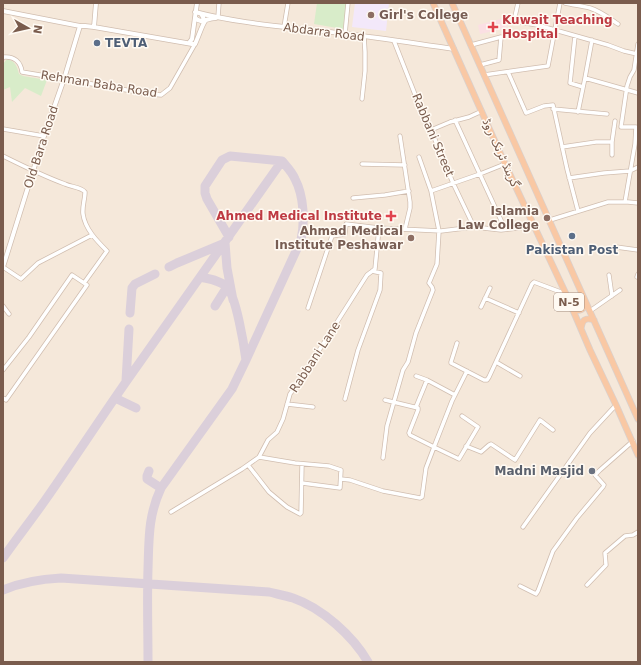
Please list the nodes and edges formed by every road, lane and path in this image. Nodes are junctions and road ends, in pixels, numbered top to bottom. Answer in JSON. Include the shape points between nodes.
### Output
{"nodes":[{"id":1,"x":96,"y":3,"type":"edge"},
{"id":2,"x":196,"y":3,"type":"edge"},
{"id":3,"x":219,"y":3,"type":"edge"},
{"id":4,"x":288,"y":3,"type":"edge"},
{"id":5,"x":348,"y":3,"type":"edge"},
{"id":6,"x":433,"y":3,"type":"edge"},
{"id":7,"x":452,"y":3,"type":"edge"},
{"id":8,"x":518,"y":3,"type":"edge"},
{"id":9,"x":560,"y":3,"type":"edge"},
{"id":10,"x":565,"y":3,"type":"edge"},
{"id":11,"x":3,"y":11,"type":"edge"},
{"id":12,"x":196,"y":12,"type":"junction"},
{"id":13,"x":201,"y":14,"type":"junction"},
{"id":14,"x":218,"y":17,"type":"junction"},
{"id":15,"x":195,"y":18,"type":"junction"},
{"id":16,"x":204,"y":22,"type":"junction"},
{"id":17,"x":618,"y":24,"type":"dead end"},
{"id":18,"x":80,"y":26,"type":"junction"},
{"id":19,"x":94,"y":27,"type":"junction"},
{"id":20,"x":284,"y":27,"type":"junction"},
{"id":21,"x":555,"y":30,"type":"junction"},
{"id":22,"x":345,"y":34,"type":"junction"},
{"id":23,"x":364,"y":36,"type":"junction"},
{"id":24,"x":575,"y":36,"type":"junction"},
{"id":25,"x":592,"y":40,"type":"junction"},
{"id":26,"x":394,"y":41,"type":"junction"},
{"id":27,"x":189,"y":43,"type":"junction"},
{"id":28,"x":195,"y":44,"type":"junction"},
{"id":29,"x":638,"y":44,"type":"edge"},
{"id":30,"x":471,"y":45,"type":"junction"},
{"id":31,"x":454,"y":49,"type":"junction"},
{"id":32,"x":637,"y":54,"type":"junction"},
{"id":33,"x":3,"y":58,"type":"edge"},
{"id":34,"x":480,"y":65,"type":"junction"},
{"id":35,"x":508,"y":72,"type":"junction"},
{"id":36,"x":484,"y":75,"type":"junction"},
{"id":37,"x":585,"y":78,"type":"junction"},
{"id":38,"x":64,"y":79,"type":"junction"},
{"id":39,"x":583,"y":86,"type":"junction"},
{"id":40,"x":626,"y":89,"type":"junction"},
{"id":41,"x":638,"y":93,"type":"edge"},
{"id":42,"x":362,"y":99,"type":"dead end"},
{"id":43,"x":553,"y":109,"type":"junction"},
{"id":44,"x":482,"y":111,"type":"junction"},
{"id":45,"x":578,"y":112,"type":"junction"},
{"id":46,"x":607,"y":114,"type":"dead end"},
{"id":47,"x":455,"y":120,"type":"junction"},
{"id":48,"x":615,"y":121,"type":"dead end"},
{"id":49,"x":3,"y":129,"type":"edge"},
{"id":50,"x":431,"y":130,"type":"junction"},
{"id":51,"x":44,"y":136,"type":"junction"},
{"id":52,"x":400,"y":136,"type":"dead end"},
{"id":53,"x":612,"y":142,"type":"junction"},
{"id":54,"x":562,"y":148,"type":"junction"},
{"id":55,"x":612,"y":155,"type":"dead end"},
{"id":56,"x":3,"y":156,"type":"edge"},
{"id":57,"x":419,"y":157,"type":"dead end"},
{"id":58,"x":362,"y":164,"type":"dead end"},
{"id":59,"x":505,"y":164,"type":"junction"},
{"id":60,"x":405,"y":165,"type":"junction"},
{"id":61,"x":638,"y":167,"type":"edge"},
{"id":62,"x":33,"y":171,"type":"junction"},
{"id":63,"x":630,"y":171,"type":"junction"},
{"id":64,"x":480,"y":174,"type":"junction"},
{"id":65,"x":569,"y":178,"type":"junction"},
{"id":66,"x":454,"y":183,"type":"junction"},
{"id":67,"x":409,"y":191,"type":"junction"},
{"id":68,"x":431,"y":191,"type":"junction"},
{"id":69,"x":353,"y":198,"type":"dead end"},
{"id":70,"x":625,"y":202,"type":"junction"},
{"id":71,"x":638,"y":203,"type":"edge"},
{"id":72,"x":578,"y":211,"type":"junction"},
{"id":73,"x":550,"y":220,"type":"junction"},
{"id":74,"x":534,"y":226,"type":"junction"},
{"id":75,"x":474,"y":227,"type":"junction"},
{"id":76,"x":379,"y":228,"type":"junction"},
{"id":77,"x":405,"y":229,"type":"junction"},
{"id":78,"x":505,"y":230,"type":"junction"},
{"id":79,"x":439,"y":231,"type":"junction"},
{"id":80,"x":92,"y":235,"type":"junction"},
{"id":81,"x":616,"y":247,"type":"dead end"},
{"id":82,"x":638,"y":250,"type":"edge"},
{"id":83,"x":3,"y":267,"type":"edge"},
{"id":84,"x":372,"y":271,"type":"junction"},
{"id":85,"x":609,"y":276,"type":"dead end"},
{"id":86,"x":84,"y":283,"type":"junction"},
{"id":87,"x":490,"y":288,"type":"dead end"},
{"id":88,"x":620,"y":290,"type":"dead end"},
{"id":89,"x":566,"y":294,"type":"junction"},
{"id":90,"x":612,"y":296,"type":"junction"},
{"id":91,"x":485,"y":298,"type":"junction"},
{"id":92,"x":585,"y":300,"type":"junction"},
{"id":93,"x":3,"y":306,"type":"edge"},
{"id":94,"x":481,"y":307,"type":"dead end"},
{"id":95,"x":308,"y":308,"type":"dead end"},
{"id":96,"x":572,"y":309,"type":"junction"},
{"id":97,"x":590,"y":311,"type":"junction"},
{"id":98,"x":519,"y":313,"type":"junction"},
{"id":99,"x":9,"y":314,"type":"dead end"},
{"id":100,"x":594,"y":320,"type":"junction"},
{"id":101,"x":581,"y":329,"type":"junction"},
{"id":102,"x":457,"y":343,"type":"dead end"},
{"id":103,"x":496,"y":362,"type":"junction"},
{"id":104,"x":3,"y":370,"type":"edge"},
{"id":105,"x":467,"y":371,"type":"junction"},
{"id":106,"x":416,"y":376,"type":"dead end"},
{"id":107,"x":520,"y":376,"type":"dead end"},
{"id":108,"x":427,"y":380,"type":"junction"},
{"id":109,"x":454,"y":395,"type":"junction"},
{"id":110,"x":3,"y":398,"type":"edge"},
{"id":111,"x":345,"y":399,"type":"dead end"},
{"id":112,"x":385,"y":400,"type":"dead end"},
{"id":113,"x":394,"y":402,"type":"junction"},
{"id":114,"x":287,"y":404,"type":"junction"},
{"id":115,"x":616,"y":405,"type":"junction"},
{"id":116,"x":313,"y":407,"type":"dead end"},
{"id":117,"x":416,"y":407,"type":"junction"},
{"id":118,"x":462,"y":416,"type":"dead end"},
{"id":119,"x":638,"y":419,"type":"edge"},
{"id":120,"x":553,"y":430,"type":"dead end"},
{"id":121,"x":633,"y":441,"type":"junction"},
{"id":122,"x":466,"y":446,"type":"junction"},
{"id":123,"x":434,"y":447,"type":"junction"},
{"id":124,"x":638,"y":455,"type":"edge"},
{"id":125,"x":259,"y":457,"type":"junction"},
{"id":126,"x":383,"y":458,"type":"dead end"},
{"id":127,"x":302,"y":464,"type":"junction"},
{"id":128,"x":248,"y":465,"type":"junction"},
{"id":129,"x":341,"y":479,"type":"junction"},
{"id":130,"x":302,"y":484,"type":"junction"},
{"id":131,"x":171,"y":512,"type":"dead end"},
{"id":132,"x":523,"y":527,"type":"dead end"},
{"id":133,"x":638,"y":532,"type":"edge"},
{"id":134,"x":520,"y":586,"type":"dead end"},
{"id":135,"x":587,"y":586,"type":"dead end"}],
"edges":[{"from":1,"to":19,"type":"street"},
{"from":2,"to":12,"type":"street"},
{"from":3,"to":14,"type":"street"},
{"from":4,"to":20,"type":"street"},
{"from":5,"to":22,"type":"street"},
{"from":6,"to":31,"type":"highway","name":"گرینڈ ٹرنک روڈ","number":"N-5"},
{"from":7,"to":30,"type":"highway","name":"گرینڈ ٹرنک روڈ","number":"N-5"},
{"from":8,"to":21,"type":"street","via":[[514,21]]},
{"from":9,"to":21,"type":"street"},
{"from":10,"to":17,"type":"street","via":[[597,10]]},
{"from":11,"to":18,"type":"street"},
{"from":12,"to":13,"type":"street","name":"Abdarra Road"},
{"from":12,"to":15,"type":"street"},
{"from":13,"to":14,"type":"street","name":"Abdarra Road"},
{"from":13,"to":16,"type":"street"},
{"from":14,"to":16,"type":"street"},
{"from":14,"to":20,"type":"street","name":"Abdarra Road"},
{"from":15,"to":16,"type":"street"},
{"from":15,"to":27,"type":"street","via":[[192,40]]},
{"from":16,"to":28,"type":"street"},
{"from":18,"to":19,"type":"street"},
{"from":18,"to":38,"type":"street","name":"Old Bara Road"},
{"from":19,"to":27,"type":"street"},
{"from":20,"to":22,"type":"street","name":"Abdarra Road"},
{"from":21,"to":24,"type":"street"},
{"from":21,"to":35,"type":"street","via":[[548,66]]},
{"from":22,"to":23,"type":"street","name":"Abdarra Road"},
{"from":23,"to":26,"type":"street","name":"Abdarra Road"},
{"from":23,"to":42,"type":"street"},
{"from":24,"to":25,"type":"street"},
{"from":24,"to":39,"type":"street","via":[[570,83]]},
{"from":25,"to":32,"type":"street"},
{"from":25,"to":37,"type":"street"},
{"from":26,"to":31,"type":"street","name":"Abdarra Road"},
{"from":26,"to":50,"type":"street","name":"Rabbani Street"},
{"from":27,"to":28,"type":"street"},
{"from":28,"to":38,"type":"street","name":"Rehman Baba Road","via":[[170,88],[161,96]]},
{"from":29,"to":32,"type":"street"},
{"from":30,"to":34,"type":"highway","name":"گرینڈ ٹرنک روڈ","number":"N-5"},
{"from":30,"to":34,"type":"street","via":[[501,37],[499,60]]},
{"from":31,"to":44,"type":"highway","name":"گرینڈ ٹرنک روڈ","number":"N-5"},
{"from":32,"to":40,"type":"street"},
{"from":33,"to":38,"type":"street","name":"Rehman Baba Road","via":[[11,57],[16,60],[22,72]]},
{"from":34,"to":36,"type":"highway","name":"گرینڈ ٹرنک روڈ","number":"N-5"},
{"from":35,"to":36,"type":"street"},
{"from":35,"to":43,"type":"street","via":[[526,114],[544,106],[553,105]]},
{"from":36,"to":73,"type":"highway","name":"گرینڈ ٹرنک روڈ","number":"N-5"},
{"from":37,"to":39,"type":"street"},
{"from":37,"to":40,"type":"street"},
{"from":38,"to":51,"type":"street","name":"Old Bara Road"},
{"from":39,"to":45,"type":"street"},
{"from":40,"to":41,"type":"street"},
{"from":40,"to":63,"type":"street","via":[[621,127],[636,127]]},
{"from":43,"to":45,"type":"street"},
{"from":43,"to":54,"type":"street"},
{"from":44,"to":47,"type":"street"},
{"from":44,"to":59,"type":"highway","name":"گرینڈ ٹرنک روڈ","number":"N-5"},
{"from":45,"to":46,"type":"street"},
{"from":47,"to":50,"type":"street"},
{"from":47,"to":64,"type":"street"},
{"from":48,"to":53,"type":"street"},
{"from":49,"to":51,"type":"street"},
{"from":50,"to":66,"type":"street","name":"Rabbani Street"},
{"from":51,"to":62,"type":"street","name":"Old Bara Road"},
{"from":52,"to":60,"type":"street"},
{"from":53,"to":54,"type":"street"},
{"from":53,"to":55,"type":"street"},
{"from":54,"to":65,"type":"street"},
{"from":56,"to":62,"type":"street"},
{"from":57,"to":68,"type":"street"},
{"from":58,"to":60,"type":"street"},
{"from":59,"to":64,"type":"street"},
{"from":59,"to":74,"type":"highway","name":"گرینڈ ٹرنک روڈ","number":"N-5"},
{"from":60,"to":67,"type":"street"},
{"from":61,"to":63,"type":"street"},
{"from":62,"to":80,"type":"street","via":[[83,189],[85,196],[82,214]]},
{"from":62,"to":83,"type":"street","name":"Old Bara Road"},
{"from":63,"to":65,"type":"street"},
{"from":63,"to":70,"type":"street"},
{"from":64,"to":66,"type":"street"},
{"from":64,"to":78,"type":"street"},
{"from":65,"to":72,"type":"street"},
{"from":66,"to":68,"type":"street"},
{"from":66,"to":75,"type":"street","name":"Rabbani Street"},
{"from":67,"to":69,"type":"street"},
{"from":67,"to":77,"type":"street","via":[[410,208]]},
{"from":68,"to":79,"type":"street"},
{"from":70,"to":71,"type":"street"},
{"from":70,"to":72,"type":"street","via":[[608,202]]},
{"from":72,"to":73,"type":"street"},
{"from":73,"to":92,"type":"highway","name":"گرینڈ ٹرنک روڈ","number":"N-5"},
{"from":74,"to":78,"type":"street"},
{"from":74,"to":89,"type":"highway","name":"گرینڈ ٹرنک روڈ","number":"N-5"},
{"from":75,"to":78,"type":"street"},
{"from":75,"to":79,"type":"street"},
{"from":76,"to":77,"type":"street"},
{"from":76,"to":84,"type":"street","name":"Rabbani Lane","via":[[375,269]]},
{"from":76,"to":95,"type":"street","via":[[346,224],[345,234],[332,236]]},
{"from":77,"to":79,"type":"street"},
{"from":79,"to":113,"type":"street","via":[[437,264],[429,283],[433,290],[403,370]]},
{"from":80,"to":83,"type":"street","via":[[38,263],[21,279]]},
{"from":80,"to":86,"type":"street","via":[[107,251]]},
{"from":81,"to":82,"type":"street"},
{"from":84,"to":111,"type":"street","via":[[381,273],[380,290],[358,350]]},
{"from":84,"to":114,"type":"street","name":"Rabbani Lane","via":[[294,387]]},
{"from":85,"to":90,"type":"street"},
{"from":86,"to":104,"type":"street","via":[[72,275],[29,338]]},
{"from":86,"to":110,"type":"street","via":[[88,285],[6,400]]},
{"from":87,"to":91,"type":"street"},
{"from":88,"to":90,"type":"street"},
{"from":89,"to":96,"type":"highway","name":"گرینڈ ٹرنک روڈ","number":"N-5"},
{"from":89,"to":98,"type":"street","via":[[534,282]]},
{"from":90,"to":97,"type":"street"},
{"from":91,"to":94,"type":"street"},
{"from":91,"to":98,"type":"street"},
{"from":92,"to":96,"type":"highway","via":[[582,310]]},
{"from":92,"to":97,"type":"highway","name":"گرینڈ ٹرنک روڈ","number":"N-5"},
{"from":93,"to":99,"type":"street"},
{"from":96,"to":101,"type":"highway","name":"گرینڈ ٹرنک روڈ","number":"N-5"},
{"from":97,"to":100,"type":"highway","name":"گرینڈ ٹرنک روڈ","number":"N-5"},
{"from":98,"to":103,"type":"street"},
{"from":100,"to":101,"type":"highway","via":[[584,320]]},
{"from":100,"to":119,"type":"highway","name":"گرینڈ ٹرنک روڈ","number":"N-5"},
{"from":101,"to":115,"type":"highway","name":"گرینڈ ٹرنک روڈ","number":"N-5"},
{"from":102,"to":105,"type":"street","via":[[451,362]]},
{"from":103,"to":105,"type":"street","via":[[487,380]]},
{"from":103,"to":107,"type":"street"},
{"from":105,"to":109,"type":"street"},
{"from":106,"to":108,"type":"street"},
{"from":108,"to":109,"type":"street"},
{"from":108,"to":117,"type":"street"},
{"from":109,"to":123,"type":"street"},
{"from":112,"to":113,"type":"street"},
{"from":113,"to":117,"type":"street"},
{"from":113,"to":126,"type":"street","via":[[387,426]]},
{"from":114,"to":116,"type":"street"},
{"from":114,"to":125,"type":"street","name":"Rabbani Lane","via":[[283,419]]},
{"from":115,"to":121,"type":"highway","name":"گرینڈ ٹرنک روڈ","number":"N-5"},
{"from":115,"to":132,"type":"street","via":[[590,433]]},
{"from":117,"to":123,"type":"street","via":[[418,410],[409,433]]},
{"from":118,"to":122,"type":"street","via":[[478,426]]},
{"from":120,"to":122,"type":"street","via":[[540,420],[515,460],[491,444],[481,452]]},
{"from":121,"to":124,"type":"highway","name":"گرینڈ ٹرنک روڈ","number":"N-5"},
{"from":121,"to":134,"type":"street","via":[[595,476],[604,485],[554,551],[536,594]]},
{"from":122,"to":123,"type":"street","via":[[458,459]]},
{"from":123,"to":129,"type":"street","via":[[426,468],[421,498]]},
{"from":125,"to":127,"type":"street"},
{"from":125,"to":128,"type":"street","name":"Rabbani Lane"},
{"from":127,"to":129,"type":"street","via":[[340,469]]},
{"from":127,"to":130,"type":"street"},
{"from":128,"to":130,"type":"street","via":[[269,492],[300,514]]},
{"from":128,"to":131,"type":"street","name":"Rabbani Lane"},
{"from":129,"to":130,"type":"street","via":[[340,488]]},
{"from":133,"to":135,"type":"street","via":[[625,536],[605,553],[606,565]]}]}
